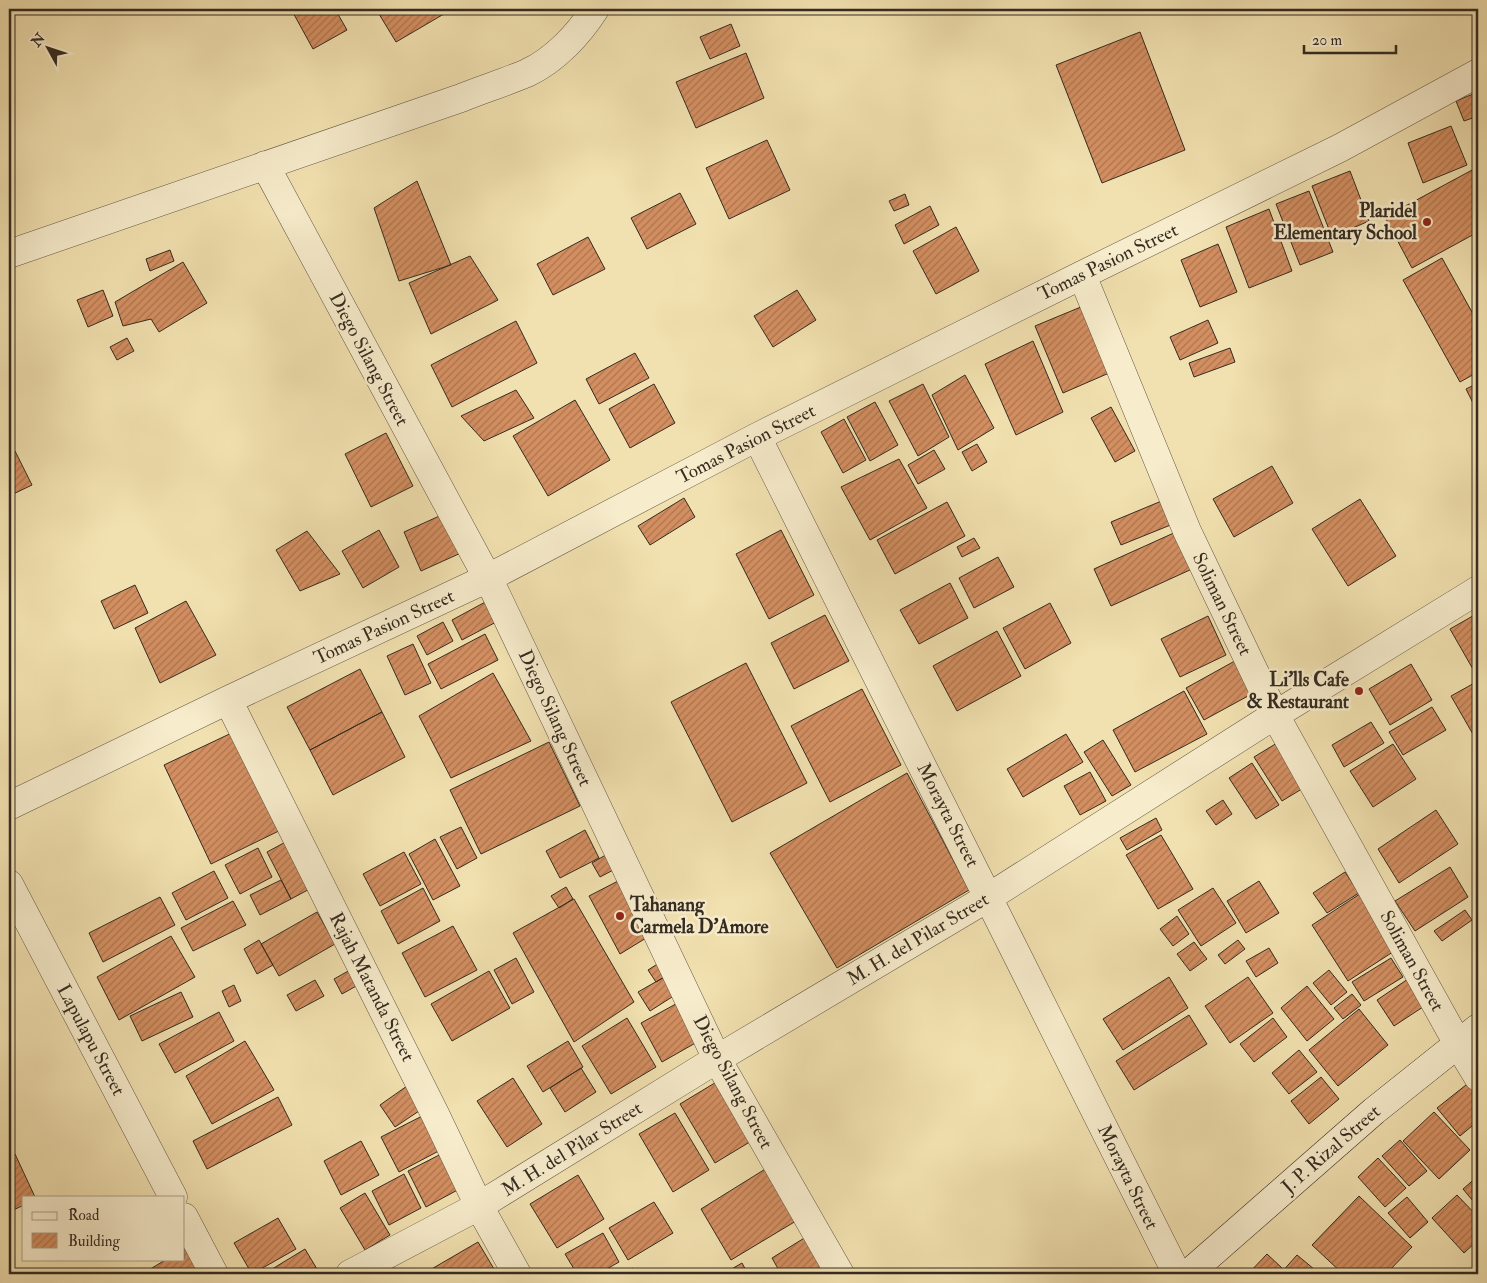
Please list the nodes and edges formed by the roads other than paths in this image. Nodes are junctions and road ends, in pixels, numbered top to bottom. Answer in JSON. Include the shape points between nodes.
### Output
{"nodes":[{"id":1,"x":595,"y":9,"type":"edge"},
{"id":2,"x":1478,"y":73,"type":"edge"},
{"id":3,"x":265,"y":165,"type":"junction"},
{"id":4,"x":9,"y":254,"type":"edge"},
{"id":5,"x":1082,"y":275,"type":"junction"},
{"id":6,"x":757,"y":437,"type":"junction"},
{"id":7,"x":488,"y":578,"type":"junction"},
{"id":8,"x":1478,"y":590,"type":"edge"},
{"id":9,"x":228,"y":700,"type":"junction"},
{"id":10,"x":1275,"y":715,"type":"junction"},
{"id":11,"x":9,"y":806,"type":"edge"},
{"id":12,"x":9,"y":884,"type":"edge"},
{"id":13,"x":989,"y":897,"type":"junction"},
{"id":14,"x":1468,"y":1036,"type":"edge"},
{"id":15,"x":717,"y":1059,"type":"junction"},
{"id":16,"x":1478,"y":1077,"type":"edge"},
{"id":17,"x":172,"y":1196,"type":"edge"},
{"id":18,"x":479,"y":1206,"type":"junction"},
{"id":19,"x":185,"y":1219,"type":"edge"},
{"id":20,"x":214,"y":1274,"type":"edge"},
{"id":21,"x":350,"y":1274,"type":"edge"},
{"id":22,"x":517,"y":1274,"type":"edge"},
{"id":23,"x":840,"y":1274,"type":"edge"},
{"id":24,"x":1177,"y":1274,"type":"edge"},
{"id":25,"x":1188,"y":1274,"type":"edge"}],
"edges":[{"from":1,"to":3,"type":"street","via":[[557,53],[529,72]]},
{"from":2,"to":5,"type":"street","name":"Tomas Pasion Street","via":[[1340,148]]},
{"from":3,"to":4,"type":"street"},
{"from":3,"to":7,"type":"street","name":"Diego Silang Street"},
{"from":5,"to":6,"type":"street","name":"Tomas Pasion Street"},
{"from":5,"to":10,"type":"street","name":"Soliman Street","via":[[1187,531]]},
{"from":6,"to":7,"type":"street","name":"Tomas Pasion Street"},
{"from":6,"to":13,"type":"street","name":"Morayta Street"},
{"from":7,"to":9,"type":"street","name":"Tomas Pasion Street"},
{"from":7,"to":15,"type":"street","name":"Diego Silang Street"},
{"from":8,"to":10,"type":"street","name":"M. H. del Pilar Street"},
{"from":9,"to":11,"type":"street","name":"Tomas Pasion Street"},
{"from":9,"to":18,"type":"street","name":"Rajah Matanda Street"},
{"from":10,"to":13,"type":"street","name":"M. H. del Pilar Street"},
{"from":10,"to":14,"type":"street","name":"Soliman Street"},
{"from":12,"to":17,"type":"street","name":"Lapulapu Street"},
{"from":13,"to":15,"type":"street","name":"M. H. del Pilar Street"},
{"from":13,"to":24,"type":"street","name":"Morayta Street"},
{"from":14,"to":16,"type":"street","name":"Soliman Street"},
{"from":14,"to":25,"type":"street","name":"J. P. Rizal Street","via":[[1374,1111]]},
{"from":15,"to":18,"type":"street","name":"M. H. del Pilar Street"},
{"from":15,"to":23,"type":"street","name":"Diego Silang Street"},
{"from":18,"to":21,"type":"street","name":"M. H. del Pilar Street"},
{"from":18,"to":22,"type":"street","name":"Rajah Matanda Street"},
{"from":19,"to":20,"type":"street"}]}
